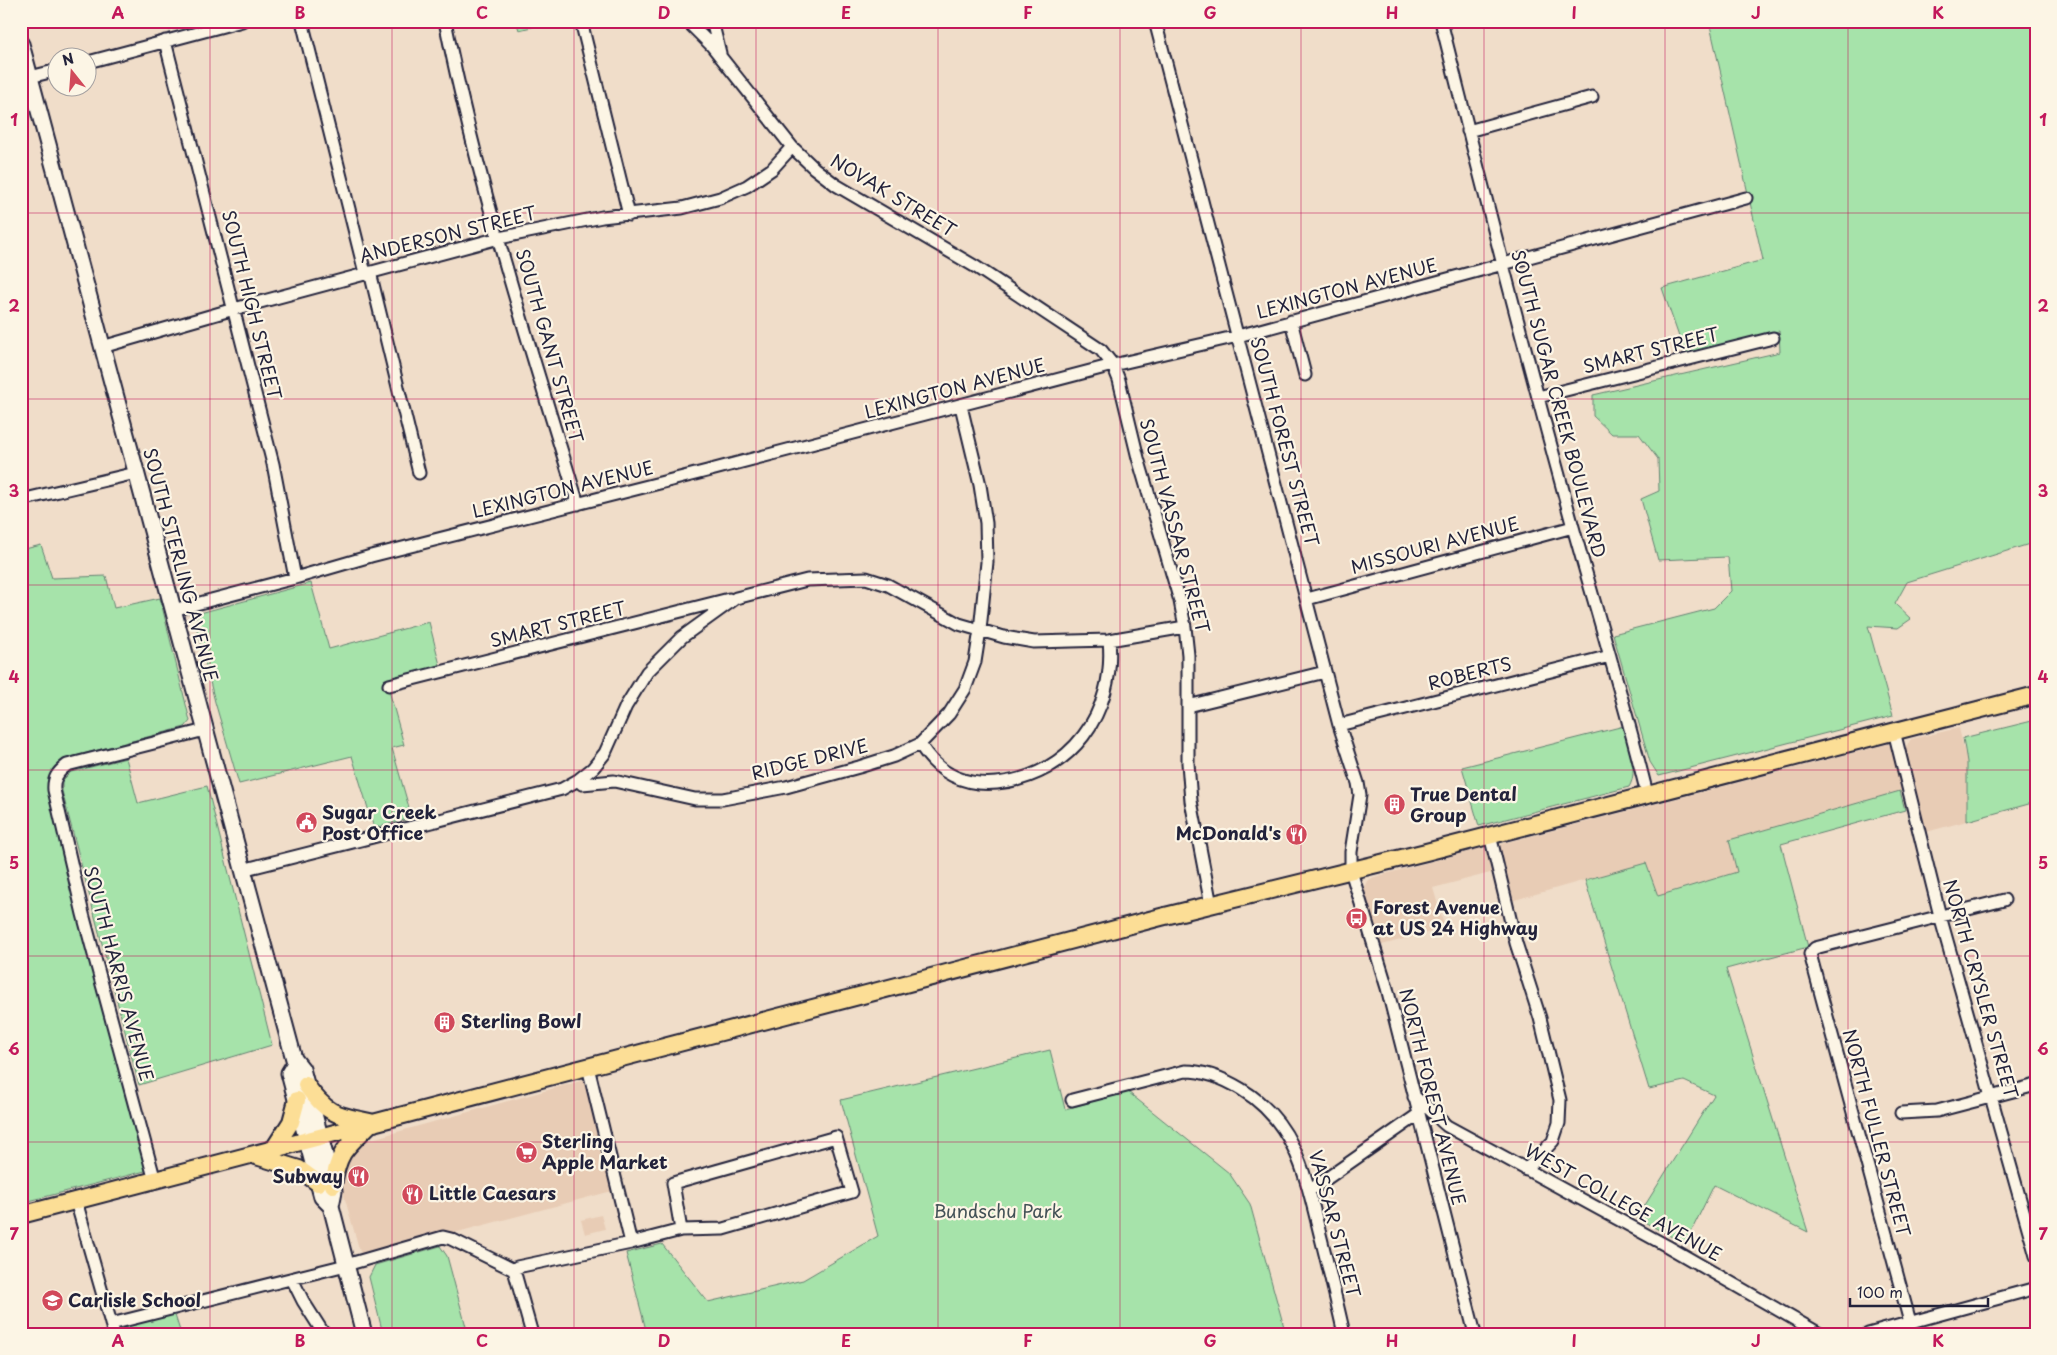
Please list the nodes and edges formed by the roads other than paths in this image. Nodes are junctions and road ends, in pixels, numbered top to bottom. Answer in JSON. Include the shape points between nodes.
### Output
{"nodes":[{"id":1,"x":242,"y":21,"type":"edge"},
{"id":2,"x":302,"y":21,"type":"edge"},
{"id":3,"x":445,"y":21,"type":"edge"},
{"id":4,"x":582,"y":21,"type":"edge"},
{"id":5,"x":687,"y":21,"type":"edge"},
{"id":6,"x":712,"y":21,"type":"edge"},
{"id":7,"x":1155,"y":21,"type":"edge"},
{"id":8,"x":1440,"y":21,"type":"edge"},
{"id":9,"x":165,"y":41,"type":"junction"},
{"id":10,"x":21,"y":44,"type":"edge"},
{"id":11,"x":721,"y":56,"type":"junction"},
{"id":12,"x":98,"y":59,"type":"edge"},
{"id":13,"x":48,"y":72,"type":"edge"},
{"id":14,"x":26,"y":78,"type":"edge"},
{"id":15,"x":1592,"y":97,"type":"dead end"},
{"id":16,"x":1468,"y":131,"type":"junction"},
{"id":17,"x":792,"y":147,"type":"junction"},
{"id":18,"x":1746,"y":198,"type":"dead end"},
{"id":19,"x":629,"y":215,"type":"junction"},
{"id":20,"x":499,"y":238,"type":"junction"},
{"id":21,"x":1502,"y":266,"type":"junction"},
{"id":22,"x":367,"y":273,"type":"junction"},
{"id":23,"x":234,"y":309,"type":"junction"},
{"id":24,"x":1291,"y":321,"type":"junction"},
{"id":25,"x":1238,"y":336,"type":"junction"},
{"id":26,"x":1773,"y":338,"type":"dead end"},
{"id":27,"x":102,"y":347,"type":"junction"},
{"id":28,"x":1113,"y":365,"type":"junction"},
{"id":29,"x":1305,"y":375,"type":"dead end"},
{"id":30,"x":1538,"y":397,"type":"junction"},
{"id":31,"x":961,"y":406,"type":"junction"},
{"id":32,"x":419,"y":472,"type":"dead end"},
{"id":33,"x":136,"y":473,"type":"junction"},
{"id":34,"x":21,"y":500,"type":"edge"},
{"id":35,"x":578,"y":504,"type":"junction"},
{"id":36,"x":1573,"y":527,"type":"junction"},
{"id":37,"x":295,"y":578,"type":"junction"},
{"id":38,"x":736,"y":598,"type":"junction"},
{"id":39,"x":1307,"y":599,"type":"junction"},
{"id":40,"x":173,"y":610,"type":"junction"},
{"id":41,"x":1186,"y":627,"type":"junction"},
{"id":42,"x":980,"y":630,"type":"junction"},
{"id":43,"x":1109,"y":640,"type":"junction"},
{"id":44,"x":1610,"y":656,"type":"junction"},
{"id":45,"x":1325,"y":672,"type":"junction"},
{"id":46,"x":389,"y":685,"type":"dead end"},
{"id":47,"x":2036,"y":695,"type":"edge"},
{"id":48,"x":1188,"y":706,"type":"junction"},
{"id":49,"x":1339,"y":725,"type":"junction"},
{"id":50,"x":205,"y":730,"type":"junction"},
{"id":51,"x":1894,"y":731,"type":"junction"},
{"id":52,"x":920,"y":744,"type":"junction"},
{"id":53,"x":578,"y":780,"type":"junction"},
{"id":54,"x":1358,"y":783,"type":"joint"},
{"id":55,"x":1647,"y":794,"type":"junction"},
{"id":56,"x":1490,"y":835,"type":"junction"},
{"id":57,"x":242,"y":870,"type":"junction"},
{"id":58,"x":1351,"y":871,"type":"junction"},
{"id":59,"x":2004,"y":900,"type":"dead end"},
{"id":60,"x":1211,"y":906,"type":"junction"},
{"id":61,"x":1940,"y":916,"type":"junction"},
{"id":62,"x":296,"y":1063,"type":"junction"},
{"id":63,"x":588,"y":1067,"type":"junction"},
{"id":64,"x":306,"y":1085,"type":"junction"},
{"id":65,"x":2036,"y":1085,"type":"edge"},
{"id":66,"x":1414,"y":1097,"type":"junction"},
{"id":67,"x":1991,"y":1097,"type":"junction"},
{"id":68,"x":297,"y":1100,"type":"junction"},
{"id":69,"x":1072,"y":1100,"type":"dead end"},
{"id":70,"x":1901,"y":1113,"type":"dead end"},
{"id":71,"x":1419,"y":1114,"type":"junction"},
{"id":72,"x":373,"y":1124,"type":"junction"},
{"id":73,"x":314,"y":1139,"type":"junction"},
{"id":74,"x":272,"y":1150,"type":"junction"},
{"id":75,"x":254,"y":1155,"type":"junction"},
{"id":76,"x":1526,"y":1170,"type":"junction"},
{"id":77,"x":155,"y":1181,"type":"junction"},
{"id":78,"x":326,"y":1184,"type":"junction"},
{"id":79,"x":1309,"y":1191,"type":"junction"},
{"id":80,"x":76,"y":1201,"type":"junction"},
{"id":81,"x":21,"y":1215,"type":"edge"},
{"id":82,"x":681,"y":1230,"type":"junction"},
{"id":83,"x":631,"y":1243,"type":"junction"},
{"id":84,"x":2036,"y":1256,"type":"edge"},
{"id":85,"x":346,"y":1266,"type":"junction"},
{"id":86,"x":514,"y":1270,"type":"junction"},
{"id":87,"x":292,"y":1279,"type":"junction"},
{"id":88,"x":2036,"y":1288,"type":"edge"},
{"id":89,"x":1910,"y":1322,"type":"junction"},
{"id":90,"x":112,"y":1329,"type":"edge"},
{"id":91,"x":324,"y":1334,"type":"edge"},
{"id":92,"x":364,"y":1334,"type":"edge"},
{"id":93,"x":532,"y":1334,"type":"edge"},
{"id":94,"x":1344,"y":1334,"type":"edge"},
{"id":95,"x":1474,"y":1334,"type":"edge"},
{"id":96,"x":1820,"y":1334,"type":"edge"},
{"id":97,"x":1868,"y":1334,"type":"edge"}],
"edges":[{"from":1,"to":9,"type":"street"},
{"from":2,"to":22,"type":"street"},
{"from":3,"to":20,"type":"street","name":"SOUTH GANT STREET","via":[[458,87]]},
{"from":4,"to":19,"type":"street"},
{"from":5,"to":11,"type":"street","name":"NOVAK STREET"},
{"from":6,"to":11,"type":"street"},
{"from":7,"to":25,"type":"street","name":"SOUTH FOREST STREET"},
{"from":8,"to":16,"type":"street","name":"SOUTH SUGAR CREEK BOULEVARD"},
{"from":9,"to":12,"type":"street"},
{"from":9,"to":23,"type":"street","name":"SOUTH HIGH STREET"},
{"from":10,"to":14,"type":"main road","name":"SOUTH STERLING AVENUE"},
{"from":11,"to":17,"type":"street","name":"NOVAK STREET"},
{"from":13,"to":14,"type":"street"},
{"from":14,"to":27,"type":"main road","name":"SOUTH STERLING AVENUE"},
{"from":15,"to":16,"type":"street"},
{"from":16,"to":21,"type":"street","name":"SOUTH SUGAR CREEK BOULEVARD"},
{"from":17,"to":19,"type":"street","name":"ANDERSON STREET","via":[[772,169],[747,186],[720,198],[682,208]]},
{"from":17,"to":28,"type":"street","name":"NOVAK STREET","via":[[836,185],[976,267],[1101,350]]},
{"from":18,"to":21,"type":"street","name":"LEXINGTON AVENUE"},
{"from":19,"to":20,"type":"street","name":"ANDERSON STREET","via":[[602,217]]},
{"from":20,"to":22,"type":"street","name":"ANDERSON STREET"},
{"from":20,"to":35,"type":"street","name":"SOUTH GANT STREET"},
{"from":21,"to":24,"type":"street","name":"LEXINGTON AVENUE"},
{"from":21,"to":30,"type":"street","name":"SOUTH SUGAR CREEK BOULEVARD"},
{"from":22,"to":23,"type":"street","name":"ANDERSON STREET"},
{"from":22,"to":32,"type":"street"},
{"from":23,"to":27,"type":"street","name":"ANDERSON STREET"},
{"from":23,"to":37,"type":"street","name":"SOUTH HIGH STREET","via":[[273,464]]},
{"from":24,"to":25,"type":"street","name":"LEXINGTON AVENUE"},
{"from":24,"to":29,"type":"street"},
{"from":25,"to":28,"type":"street","name":"LEXINGTON AVENUE"},
{"from":25,"to":39,"type":"street","name":"SOUTH FOREST STREET"},
{"from":26,"to":30,"type":"street","name":"SMART STREET"},
{"from":27,"to":33,"type":"main road","name":"SOUTH STERLING AVENUE"},
{"from":28,"to":31,"type":"street","name":"LEXINGTON AVENUE"},
{"from":28,"to":41,"type":"street","name":"SOUTH VASSAR STREET"},
{"from":30,"to":36,"type":"street","name":"SOUTH SUGAR CREEK BOULEVARD"},
{"from":31,"to":35,"type":"street","name":"LEXINGTON AVENUE"},
{"from":31,"to":42,"type":"street","name":"RIDGE DRIVE","via":[[986,524]]},
{"from":33,"to":34,"type":"street"},
{"from":33,"to":40,"type":"main road","name":"SOUTH STERLING AVENUE"},
{"from":35,"to":37,"type":"street","name":"LEXINGTON AVENUE"},
{"from":36,"to":39,"type":"street","name":"MISSOURI AVENUE"},
{"from":36,"to":44,"type":"street","name":"SOUTH SUGAR CREEK BOULEVARD"},
{"from":37,"to":40,"type":"street","name":"LEXINGTON AVENUE"},
{"from":38,"to":42,"type":"street","name":"SMART STREET","via":[[807,580],[866,578],[888,585],[959,624]]},
{"from":38,"to":46,"type":"street","name":"SMART STREET"},
{"from":38,"to":53,"type":"street","via":[[682,637],[647,672],[626,706],[605,753]]},
{"from":39,"to":45,"type":"street","name":"SOUTH FOREST STREET"},
{"from":40,"to":50,"type":"main road","name":"SOUTH STERLING AVENUE"},
{"from":41,"to":43,"type":"street","name":"SMART STREET"},
{"from":41,"to":48,"type":"street","name":"SOUTH VASSAR STREET"},
{"from":42,"to":43,"type":"street","name":"SMART STREET","via":[[1034,642]]},
{"from":42,"to":52,"type":"street","name":"RIDGE DRIVE","via":[[975,662],[965,689],[949,714]]},
{"from":43,"to":52,"type":"street","via":[[1109,680],[1098,711],[1076,746],[1049,768],[1009,782],[968,782],[939,767]]},
{"from":44,"to":49,"type":"street","name":"ROBERTS"},
{"from":44,"to":55,"type":"street","name":"SOUTH SUGAR CREEK BOULEVARD"},
{"from":45,"to":48,"type":"street"},
{"from":45,"to":49,"type":"street","name":"SOUTH FOREST STREET"},
{"from":47,"to":51,"type":"main road"},
{"from":48,"to":60,"type":"street","name":"SOUTH VASSAR STREET","via":[[1191,801]]},
{"from":49,"to":54,"type":"street","name":"SOUTH FOREST STREET"},
{"from":50,"to":57,"type":"main road","name":"SOUTH STERLING AVENUE"},
{"from":50,"to":77,"type":"street","name":"SOUTH HARRIS AVENUE","via":[[68,765],[58,772],[54,782],[83,914]]},
{"from":51,"to":55,"type":"main road"},
{"from":51,"to":61,"type":"street","name":"NORTH CRYSLER STREET"},
{"from":52,"to":53,"type":"street","name":"RIDGE DRIVE","via":[[859,767],[723,800],[695,799],[614,781],[582,784]]},
{"from":53,"to":57,"type":"street","via":[[562,789]]},
{"from":54,"to":58,"type":"street","name":"NORTH FOREST AVENUE","via":[[1360,799]]},
{"from":55,"to":56,"type":"main road"},
{"from":56,"to":58,"type":"main road"},
{"from":56,"to":76,"type":"street","via":[[1560,1100],[1559,1123],[1553,1141]]},
{"from":57,"to":62,"type":"main road","name":"SOUTH STERLING AVENUE"},
{"from":58,"to":60,"type":"main road"},
{"from":58,"to":66,"type":"street","name":"NORTH FOREST AVENUE","via":[[1387,988]]},
{"from":59,"to":61,"type":"street"},
{"from":60,"to":63,"type":"main road"},
{"from":61,"to":67,"type":"street","name":"NORTH CRYSLER STREET"},
{"from":61,"to":89,"type":"street","name":"NORTH FULLER STREET","via":[[1815,948],[1810,954]]},
{"from":62,"to":64,"type":"main road","name":"SOUTH STERLING AVENUE","via":[[302,1069]]},
{"from":62,"to":68,"type":"main road","name":"SOUTH STERLING AVENUE","via":[[290,1073]]},
{"from":63,"to":72,"type":"main road"},
{"from":63,"to":83,"type":"street"},
{"from":64,"to":72,"type":"main road","via":[[326,1109]]},
{"from":64,"to":73,"type":"main road","name":"SOUTH STERLING AVENUE"},
{"from":65,"to":67,"type":"street"},
{"from":66,"to":71,"type":"street","name":"NORTH FOREST AVENUE"},
{"from":66,"to":76,"type":"street","name":"WEST COLLEGE AVENUE","via":[[1447,1126]]},
{"from":67,"to":70,"type":"street","via":[[1937,1111]]},
{"from":67,"to":84,"type":"street","name":"NORTH CRYSLER STREET"},
{"from":68,"to":73,"type":"main road","name":"SOUTH STERLING AVENUE"},
{"from":68,"to":74,"type":"main road","via":[[291,1122]]},
{"from":69,"to":79,"type":"street","name":"VASSAR STREET","via":[[1185,1071],[1211,1073],[1252,1096],[1277,1119],[1297,1152]]},
{"from":71,"to":79,"type":"street"},
{"from":71,"to":95,"type":"street","name":"NORTH FOREST AVENUE"},
{"from":72,"to":73,"type":"main road"},
{"from":72,"to":78,"type":"main road","via":[[341,1155]]},
{"from":73,"to":74,"type":"main road"},
{"from":73,"to":78,"type":"main road","name":"SOUTH STERLING AVENUE"},
{"from":74,"to":75,"type":"main road"},
{"from":75,"to":77,"type":"main road"},
{"from":75,"to":78,"type":"main road","via":[[299,1169]]},
{"from":76,"to":96,"type":"street","name":"WEST COLLEGE AVENUE"},
{"from":77,"to":80,"type":"main road"},
{"from":78,"to":85,"type":"main road","name":"SOUTH STERLING AVENUE","via":[[334,1191],[332,1206]]},
{"from":79,"to":94,"type":"street","name":"VASSAR STREET"},
{"from":80,"to":81,"type":"main road"},
{"from":80,"to":90,"type":"street"},
{"from":82,"to":82,"type":"street","via":[[673,1183],[836,1137],[852,1192],[723,1228]]},
{"from":82,"to":83,"type":"street"},
{"from":83,"to":86,"type":"street"},
{"from":85,"to":86,"type":"street","via":[[443,1237]]},
{"from":85,"to":87,"type":"street"},
{"from":85,"to":92,"type":"main road","name":"SOUTH STERLING AVENUE"},
{"from":86,"to":93,"type":"street"},
{"from":87,"to":90,"type":"street"},
{"from":87,"to":91,"type":"street"},
{"from":88,"to":89,"type":"street"},
{"from":89,"to":97,"type":"street"}]}
